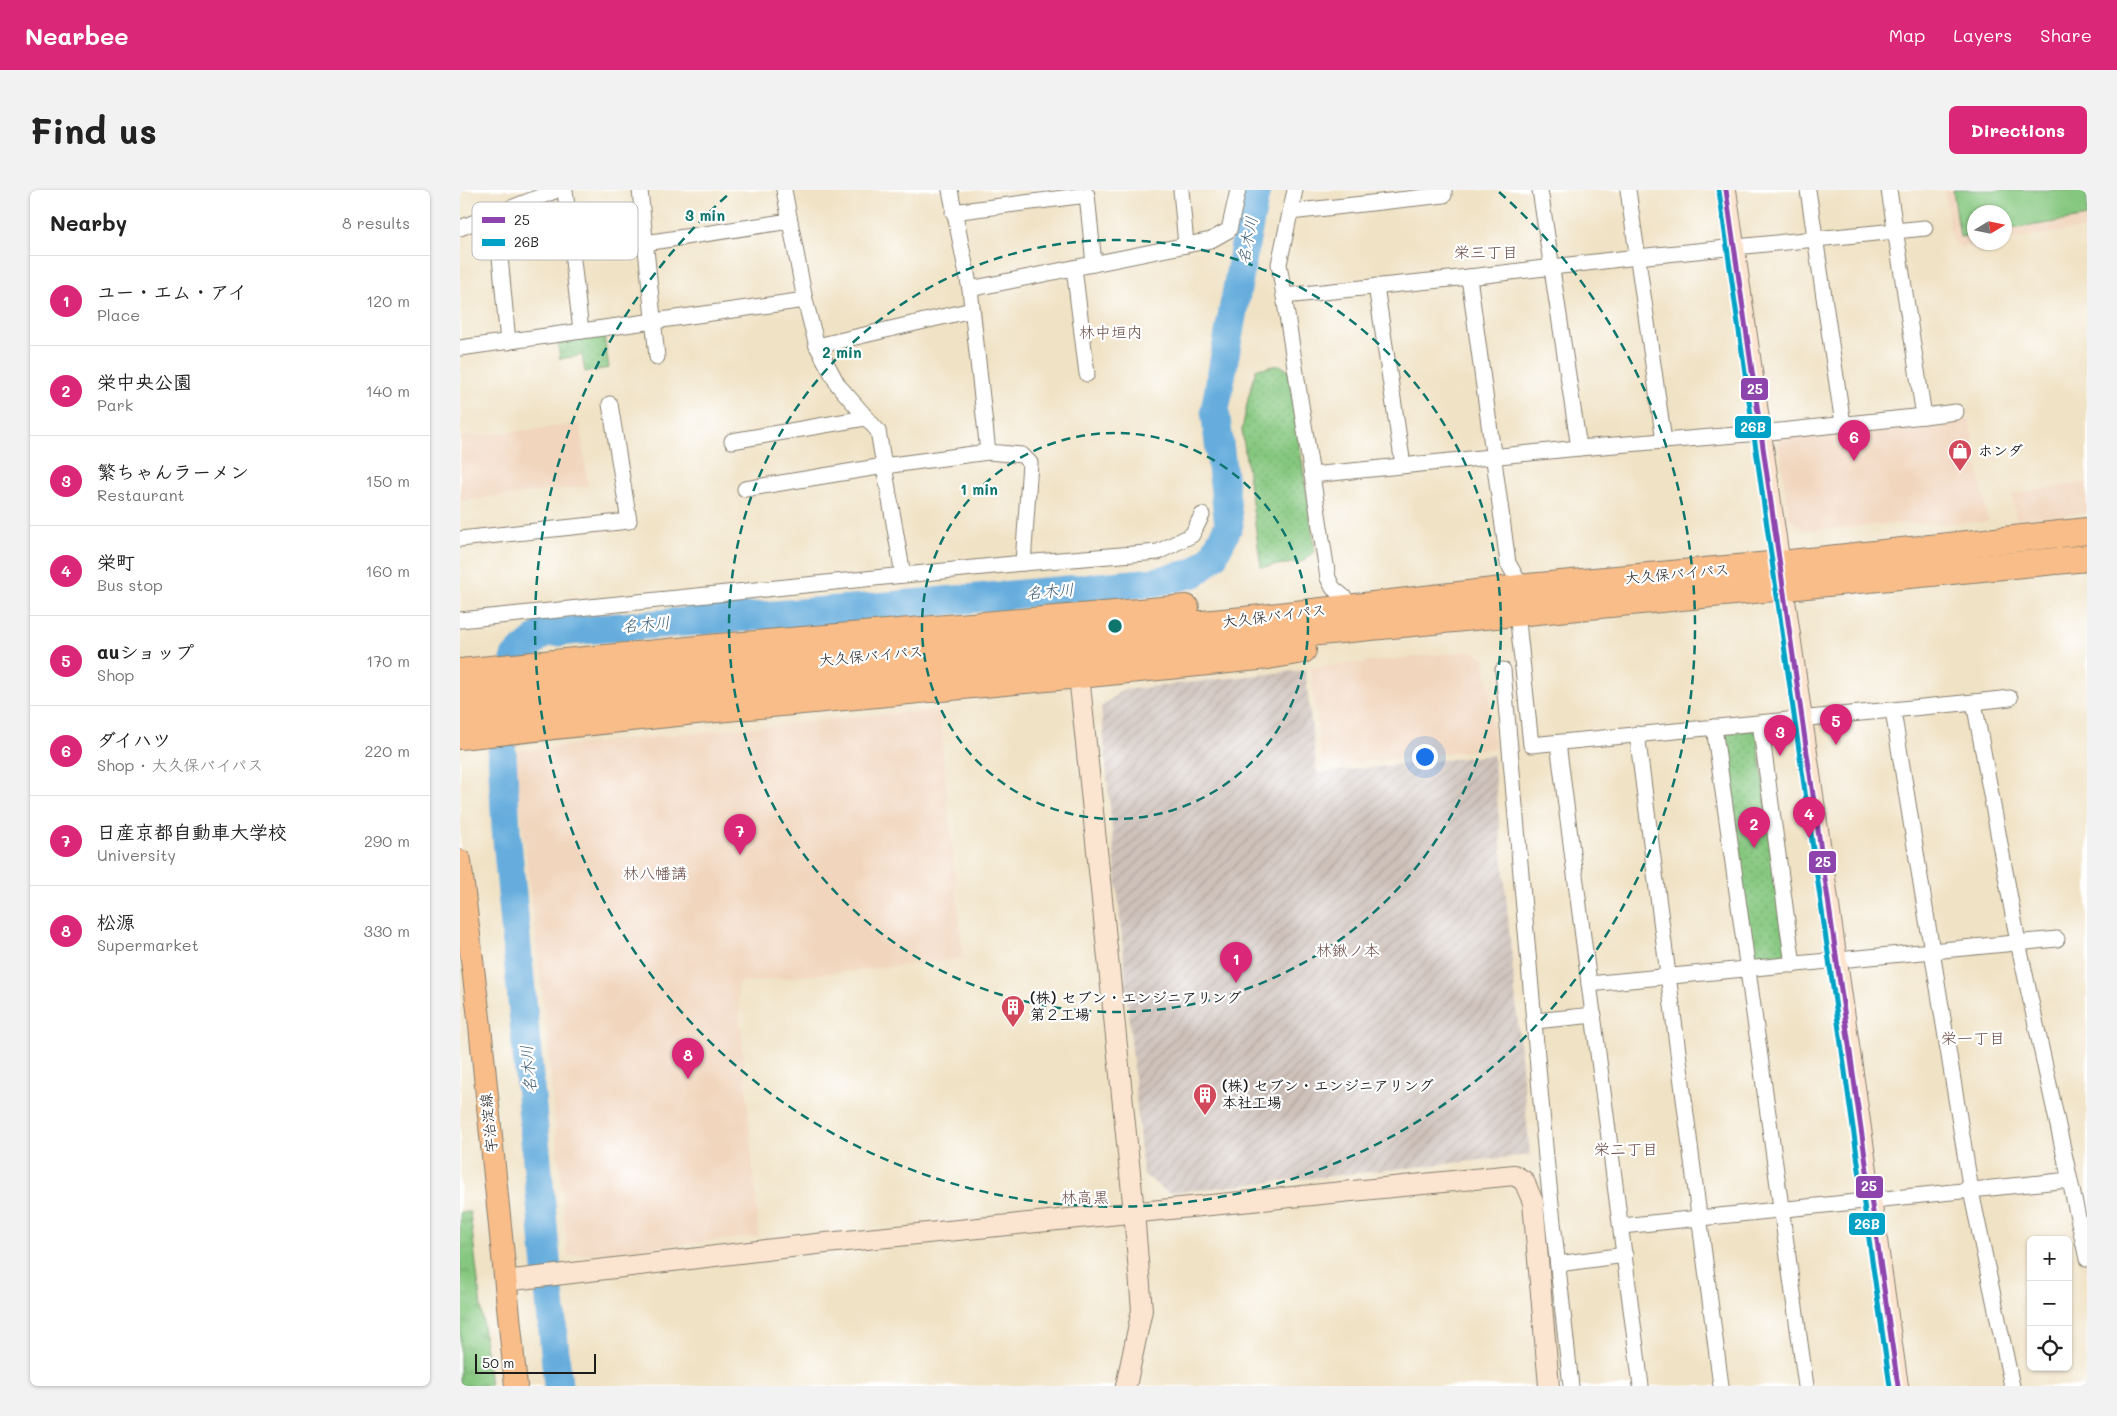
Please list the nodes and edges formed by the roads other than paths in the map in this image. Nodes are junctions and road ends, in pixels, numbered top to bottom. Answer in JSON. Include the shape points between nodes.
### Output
{"nodes":[{"id":1,"x":557,"y":190,"type":"edge"},
{"id":2,"x":640,"y":190,"type":"edge"},
{"id":3,"x":784,"y":190,"type":"edge"},
{"id":4,"x":950,"y":190,"type":"edge"},
{"id":5,"x":1181,"y":190,"type":"edge"},
{"id":6,"x":1238,"y":190,"type":"edge"},
{"id":7,"x":1295,"y":190,"type":"edge"},
{"id":8,"x":1444,"y":190,"type":"edge"},
{"id":9,"x":1540,"y":190,"type":"edge"},
{"id":10,"x":1628,"y":190,"type":"edge"},
{"id":11,"x":1726,"y":190,"type":"edge"},
{"id":12,"x":1808,"y":190,"type":"edge"},
{"id":13,"x":1889,"y":190,"type":"edge"},
{"id":14,"x":526,"y":202,"type":"edge"},
{"id":15,"x":953,"y":212,"type":"junction"},
{"id":16,"x":1290,"y":212,"type":"junction"},
{"id":17,"x":790,"y":221,"type":"junction"},
{"id":18,"x":472,"y":223,"type":"edge"},
{"id":19,"x":460,"y":228,"type":"edge"},
{"id":20,"x":1925,"y":228,"type":"dead end"},
{"id":21,"x":1895,"y":232,"type":"junction"},
{"id":22,"x":1816,"y":240,"type":"junction"},
{"id":23,"x":646,"y":243,"type":"junction"},
{"id":24,"x":1186,"y":246,"type":"junction"},
{"id":25,"x":1734,"y":248,"type":"junction"},
{"id":26,"x":1637,"y":256,"type":"junction"},
{"id":27,"x":500,"y":260,"type":"edge"},
{"id":28,"x":573,"y":260,"type":"edge"},
{"id":29,"x":1094,"y":264,"type":"junction"},
{"id":30,"x":1551,"y":266,"type":"junction"},
{"id":31,"x":1074,"y":268,"type":"junction"},
{"id":32,"x":1469,"y":277,"type":"junction"},
{"id":33,"x":1376,"y":286,"type":"junction"},
{"id":34,"x":970,"y":289,"type":"junction"},
{"id":35,"x":1284,"y":296,"type":"junction"},
{"id":36,"x":804,"y":300,"type":"junction"},
{"id":37,"x":972,"y":310,"type":"junction"},
{"id":38,"x":652,"y":321,"type":"junction"},
{"id":39,"x":581,"y":331,"type":"junction"},
{"id":40,"x":508,"y":342,"type":"junction"},
{"id":41,"x":817,"y":346,"type":"junction"},
{"id":42,"x":460,"y":348,"type":"edge"},
{"id":43,"x":657,"y":358,"type":"dead end"},
{"id":44,"x":1087,"y":374,"type":"dead end"},
{"id":45,"x":610,"y":404,"type":"dead end"},
{"id":46,"x":1956,"y":412,"type":"dead end"},
{"id":47,"x":1924,"y":416,"type":"junction"},
{"id":48,"x":865,"y":418,"type":"junction"},
{"id":49,"x":1843,"y":424,"type":"junction"},
{"id":50,"x":1760,"y":434,"type":"junction"},
{"id":51,"x":732,"y":441,"type":"dead end"},
{"id":52,"x":1664,"y":441,"type":"junction"},
{"id":53,"x":1579,"y":448,"type":"junction"},
{"id":54,"x":988,"y":452,"type":"junction"},
{"id":55,"x":1493,"y":456,"type":"junction"},
{"id":56,"x":1403,"y":465,"type":"junction"},
{"id":57,"x":884,"y":466,"type":"junction"},
{"id":58,"x":1312,"y":475,"type":"junction"},
{"id":59,"x":745,"y":489,"type":"dead end"},
{"id":60,"x":1202,"y":515,"type":"dead end"},
{"id":61,"x":2087,"y":531,"type":"edge"},
{"id":62,"x":460,"y":539,"type":"edge"},
{"id":63,"x":2087,"y":558,"type":"edge"},
{"id":64,"x":1022,"y":563,"type":"junction"},
{"id":65,"x":903,"y":574,"type":"junction"},
{"id":66,"x":1782,"y":576,"type":"junction"},
{"id":67,"x":1528,"y":587,"type":"junction"},
{"id":68,"x":1345,"y":598,"type":"junction"},
{"id":69,"x":1398,"y":602,"type":"junction"},
{"id":70,"x":1518,"y":612,"type":"junction"},
{"id":71,"x":460,"y":620,"type":"edge"},
{"id":72,"x":1430,"y":622,"type":"junction"},
{"id":73,"x":1244,"y":630,"type":"junction"},
{"id":74,"x":1503,"y":670,"type":"dead end"},
{"id":75,"x":460,"y":672,"type":"edge"},
{"id":76,"x":1079,"y":675,"type":"junction"},
{"id":77,"x":460,"y":695,"type":"edge"},
{"id":78,"x":2010,"y":698,"type":"dead end"},
{"id":79,"x":1974,"y":702,"type":"junction"},
{"id":80,"x":1893,"y":711,"type":"junction"},
{"id":81,"x":460,"y":714,"type":"edge"},
{"id":82,"x":1802,"y":718,"type":"junction"},
{"id":83,"x":1760,"y":723,"type":"junction"},
{"id":84,"x":1714,"y":727,"type":"junction"},
{"id":85,"x":1637,"y":734,"type":"junction"},
{"id":86,"x":460,"y":736,"type":"edge"},
{"id":87,"x":1558,"y":742,"type":"junction"},
{"id":88,"x":460,"y":861,"type":"edge"},
{"id":89,"x":460,"y":865,"type":"edge"},
{"id":90,"x":2057,"y":938,"type":"dead end"},
{"id":91,"x":2018,"y":942,"type":"junction"},
{"id":92,"x":1932,"y":950,"type":"junction"},
{"id":93,"x":1837,"y":961,"type":"junction"},
{"id":94,"x":1793,"y":965,"type":"junction"},
{"id":95,"x":1747,"y":969,"type":"junction"},
{"id":96,"x":1668,"y":976,"type":"junction"},
{"id":97,"x":1590,"y":984,"type":"junction"},
{"id":98,"x":1594,"y":1016,"type":"junction"},
{"id":99,"x":1535,"y":1021,"type":"junction"},
{"id":100,"x":2069,"y":1180,"type":"junction"},
{"id":101,"x":1971,"y":1191,"type":"junction"},
{"id":102,"x":1871,"y":1201,"type":"junction"},
{"id":103,"x":1782,"y":1210,"type":"junction"},
{"id":104,"x":1134,"y":1212,"type":"junction"},
{"id":105,"x":1700,"y":1217,"type":"junction"},
{"id":106,"x":1622,"y":1226,"type":"junction"},
{"id":107,"x":1624,"y":1255,"type":"junction"},
{"id":108,"x":2087,"y":1259,"type":"edge"},
{"id":109,"x":1558,"y":1264,"type":"junction"},
{"id":110,"x":514,"y":1280,"type":"junction"},
{"id":111,"x":516,"y":1386,"type":"edge"},
{"id":112,"x":1126,"y":1386,"type":"edge"},
{"id":113,"x":1549,"y":1386,"type":"edge"},
{"id":114,"x":1571,"y":1386,"type":"edge"},
{"id":115,"x":1641,"y":1386,"type":"edge"},
{"id":116,"x":1721,"y":1386,"type":"edge"},
{"id":117,"x":1806,"y":1386,"type":"edge"},
{"id":118,"x":1898,"y":1386,"type":"edge"},
{"id":119,"x":2012,"y":1386,"type":"edge"}],
"edges":[{"from":1,"to":14,"type":"street"},
{"from":2,"to":23,"type":"street"},
{"from":3,"to":17,"type":"street"},
{"from":4,"to":15,"type":"street"},
{"from":5,"to":24,"type":"street"},
{"from":6,"to":24,"type":"street","via":[[1229,230],[1211,240]]},
{"from":7,"to":16,"type":"street"},
{"from":8,"to":16,"type":"street","via":[[1444,195]]},
{"from":9,"to":30,"type":"street"},
{"from":10,"to":26,"type":"street"},
{"from":11,"to":25,"type":"street"},
{"from":12,"to":22,"type":"street"},
{"from":13,"to":21,"type":"street"},
{"from":15,"to":29,"type":"street","via":[[1087,195]]},
{"from":15,"to":34,"type":"street"},
{"from":16,"to":35,"type":"street","via":[[1279,264]]},
{"from":17,"to":23,"type":"street"},
{"from":17,"to":36,"type":"street"},
{"from":18,"to":19,"type":"street"},
{"from":20,"to":21,"type":"street"},
{"from":21,"to":22,"type":"street"},
{"from":21,"to":47,"type":"street"},
{"from":22,"to":25,"type":"street"},
{"from":22,"to":49,"type":"street"},
{"from":23,"to":38,"type":"street"},
{"from":24,"to":29,"type":"street"},
{"from":25,"to":26,"type":"street"},
{"from":25,"to":50,"type":"street"},
{"from":26,"to":30,"type":"street"},
{"from":26,"to":52,"type":"street"},
{"from":27,"to":40,"type":"street"},
{"from":28,"to":39,"type":"street"},
{"from":29,"to":31,"type":"street"},
{"from":30,"to":32,"type":"street"},
{"from":30,"to":53,"type":"street"},
{"from":31,"to":34,"type":"street"},
{"from":31,"to":44,"type":"street"},
{"from":32,"to":33,"type":"street"},
{"from":32,"to":55,"type":"street"},
{"from":33,"to":35,"type":"street"},
{"from":33,"to":56,"type":"street"},
{"from":34,"to":37,"type":"street"},
{"from":35,"to":58,"type":"street"},
{"from":36,"to":38,"type":"street"},
{"from":36,"to":41,"type":"street"},
{"from":37,"to":41,"type":"street"},
{"from":37,"to":54,"type":"street"},
{"from":38,"to":39,"type":"street"},
{"from":38,"to":43,"type":"street"},
{"from":39,"to":40,"type":"street"},
{"from":40,"to":42,"type":"street"},
{"from":41,"to":48,"type":"street","via":[[838,385]]},
{"from":45,"to":62,"type":"street","via":[[629,521]]},
{"from":46,"to":47,"type":"street"},
{"from":47,"to":49,"type":"street"},
{"from":48,"to":51,"type":"street"},
{"from":48,"to":57,"type":"street","via":[[878,432]]},
{"from":49,"to":50,"type":"street"},
{"from":50,"to":52,"type":"street"},
{"from":50,"to":66,"type":"street"},
{"from":52,"to":53,"type":"street"},
{"from":53,"to":55,"type":"street"},
{"from":54,"to":57,"type":"street"},
{"from":54,"to":64,"type":"street","via":[[1022,456],[1030,464]]},
{"from":55,"to":56,"type":"street"},
{"from":55,"to":67,"type":"street","via":[[1508,564],[1517,579]]},
{"from":56,"to":58,"type":"street"},
{"from":57,"to":59,"type":"street"},
{"from":57,"to":65,"type":"street"},
{"from":58,"to":68,"type":"street","via":[[1328,578],[1333,588]]},
{"from":60,"to":64,"type":"street","via":[[1192,535],[1158,552]]},
{"from":61,"to":66,"type":"highway","name":"大久保バイパス"},
{"from":63,"to":66,"type":"highway","name":"大久保バイパス"},
{"from":64,"to":65,"type":"street"},
{"from":65,"to":71,"type":"street"},
{"from":66,"to":67,"type":"highway","name":"大久保バイパス"},
{"from":66,"to":70,"type":"highway","name":"大久保バイパス"},
{"from":66,"to":82,"type":"street"},
{"from":67,"to":69,"type":"highway","name":"大久保バイパス"},
{"from":68,"to":69,"type":"highway"},
{"from":68,"to":75,"type":"highway","via":[[1288,599]]},
{"from":69,"to":73,"type":"highway","name":"大久保バイパス"},
{"from":70,"to":72,"type":"highway","name":"大久保バイパス"},
{"from":70,"to":87,"type":"street","via":[[1531,745]]},
{"from":72,"to":73,"type":"highway","name":"大久保バイパス"},
{"from":72,"to":76,"type":"highway","via":[[1394,636],[1268,656]]},
{"from":73,"to":77,"type":"highway","name":"大久保バイパス"},
{"from":73,"to":81,"type":"highway","name":"大久保バイパス"},
{"from":74,"to":99,"type":"street"},
{"from":76,"to":86,"type":"highway"},
{"from":76,"to":104,"type":"street"},
{"from":78,"to":79,"type":"street"},
{"from":79,"to":80,"type":"street"},
{"from":79,"to":91,"type":"street"},
{"from":80,"to":82,"type":"street"},
{"from":80,"to":92,"type":"street"},
{"from":82,"to":83,"type":"street"},
{"from":82,"to":93,"type":"street"},
{"from":83,"to":84,"type":"street"},
{"from":83,"to":94,"type":"street"},
{"from":84,"to":85,"type":"street"},
{"from":84,"to":95,"type":"street"},
{"from":85,"to":87,"type":"street"},
{"from":85,"to":96,"type":"street"},
{"from":87,"to":97,"type":"street"},
{"from":88,"to":89,"type":"main road","name":"宇治淀線"},
{"from":89,"to":110,"type":"main road","name":"宇治淀線"},
{"from":90,"to":91,"type":"street"},
{"from":91,"to":92,"type":"street"},
{"from":91,"to":100,"type":"street"},
{"from":92,"to":93,"type":"street"},
{"from":92,"to":101,"type":"street"},
{"from":93,"to":94,"type":"street"},
{"from":93,"to":102,"type":"street"},
{"from":94,"to":95,"type":"street"},
{"from":95,"to":96,"type":"street"},
{"from":95,"to":103,"type":"street"},
{"from":96,"to":97,"type":"street"},
{"from":96,"to":105,"type":"street"},
{"from":97,"to":98,"type":"street"},
{"from":98,"to":99,"type":"street"},
{"from":98,"to":106,"type":"street"},
{"from":99,"to":109,"type":"street"},
{"from":100,"to":101,"type":"street"},
{"from":100,"to":108,"type":"street"},
{"from":101,"to":102,"type":"street"},
{"from":101,"to":119,"type":"street"},
{"from":102,"to":103,"type":"street"},
{"from":102,"to":118,"type":"street"},
{"from":103,"to":105,"type":"street"},
{"from":103,"to":117,"type":"street"},
{"from":104,"to":110,"type":"street","via":[[816,1244]]},
{"from":104,"to":112,"type":"street","via":[[1142,1310]]},
{"from":104,"to":113,"type":"street","via":[[1514,1175],[1524,1181],[1532,1202]]},
{"from":105,"to":106,"type":"street"},
{"from":105,"to":116,"type":"street"},
{"from":106,"to":107,"type":"street"},
{"from":107,"to":109,"type":"street"},
{"from":107,"to":115,"type":"street"},
{"from":109,"to":114,"type":"street"},
{"from":110,"to":111,"type":"main road","name":"宇治淀線"}]}
